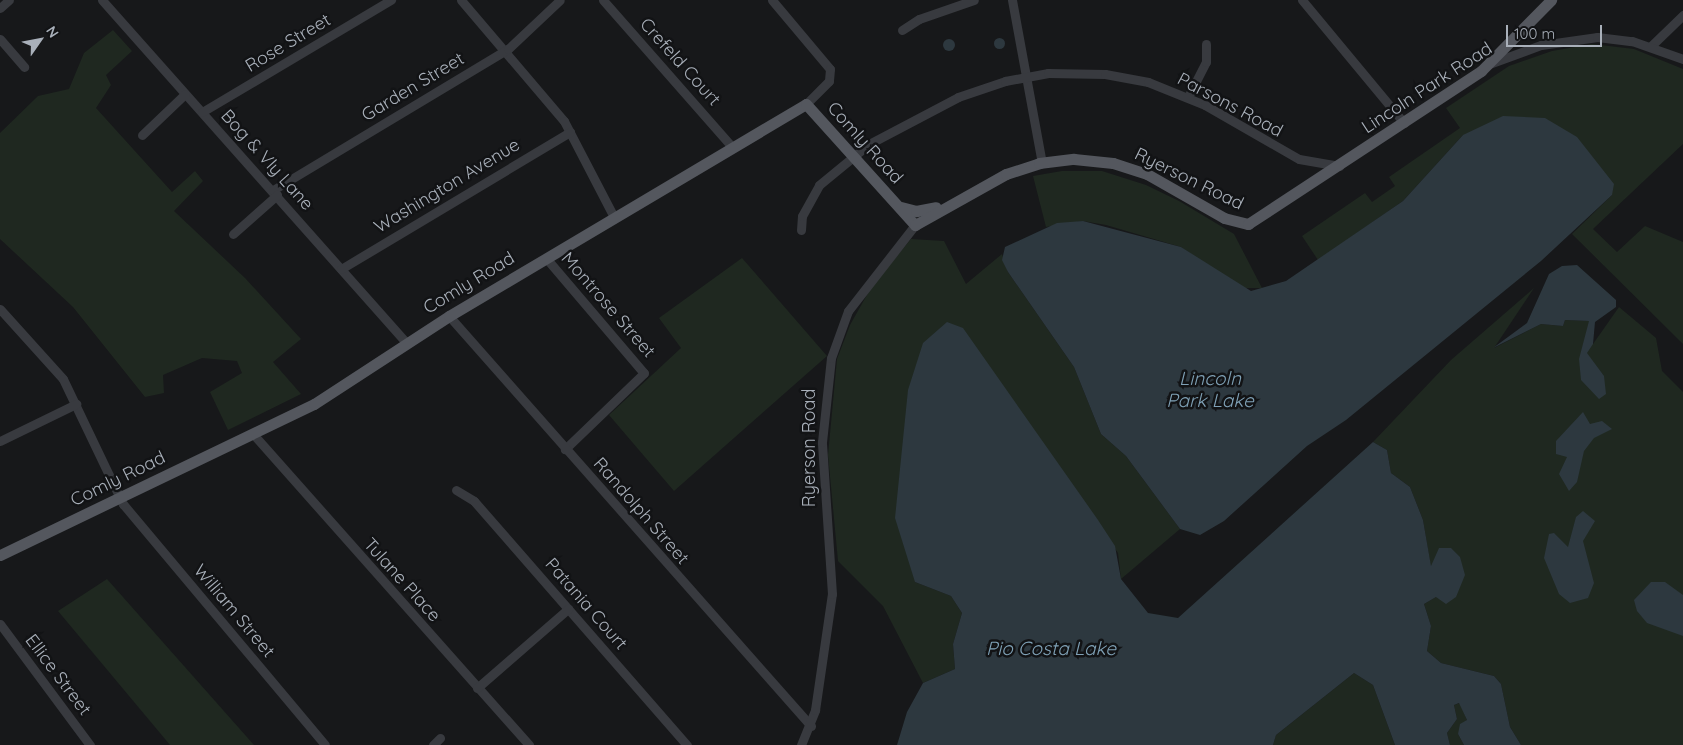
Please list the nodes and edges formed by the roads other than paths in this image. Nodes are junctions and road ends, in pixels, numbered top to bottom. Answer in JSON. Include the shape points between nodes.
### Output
{"nodes":[{"id":1,"x":9,"y":0,"type":"edge"},
{"id":2,"x":102,"y":0,"type":"edge"},
{"id":3,"x":391,"y":0,"type":"edge"},
{"id":4,"x":461,"y":0,"type":"edge"},
{"id":5,"x":560,"y":0,"type":"edge"},
{"id":6,"x":603,"y":0,"type":"edge"},
{"id":7,"x":974,"y":0,"type":"edge"},
{"id":8,"x":1012,"y":0,"type":"edge"},
{"id":9,"x":1302,"y":0,"type":"edge"},
{"id":10,"x":1551,"y":0,"type":"edge"},
{"id":11,"x":777,"y":1,"type":"edge"},
{"id":12,"x":0,"y":8,"type":"edge"},
{"id":13,"x":1683,"y":15,"type":"edge"},
{"id":14,"x":902,"y":30,"type":"dead end"},
{"id":15,"x":0,"y":39,"type":"edge"},
{"id":16,"x":1206,"y":44,"type":"dead end"},
{"id":17,"x":1651,"y":46,"type":"junction"},
{"id":18,"x":506,"y":50,"type":"junction"},
{"id":19,"x":1683,"y":59,"type":"edge"},
{"id":20,"x":1489,"y":64,"type":"junction"},
{"id":21,"x":24,"y":67,"type":"dead end"},
{"id":22,"x":1025,"y":76,"type":"junction"},
{"id":23,"x":185,"y":94,"type":"junction"},
{"id":24,"x":1188,"y":97,"type":"junction"},
{"id":25,"x":806,"y":104,"type":"junction"},
{"id":26,"x":202,"y":112,"type":"junction"},
{"id":27,"x":1404,"y":123,"type":"junction"},
{"id":28,"x":570,"y":132,"type":"junction"},
{"id":29,"x":142,"y":135,"type":"dead end"},
{"id":30,"x":732,"y":147,"type":"junction"},
{"id":31,"x":854,"y":156,"type":"junction"},
{"id":32,"x":1042,"y":163,"type":"junction"},
{"id":33,"x":1340,"y":166,"type":"junction"},
{"id":34,"x":275,"y":192,"type":"junction"},
{"id":35,"x":963,"y":196,"type":"junction"},
{"id":36,"x":898,"y":206,"type":"junction"},
{"id":37,"x":614,"y":217,"type":"junction"},
{"id":38,"x":915,"y":225,"type":"junction"},
{"id":39,"x":801,"y":230,"type":"dead end"},
{"id":40,"x":233,"y":234,"type":"dead end"},
{"id":41,"x":546,"y":258,"type":"junction"},
{"id":42,"x":341,"y":269,"type":"junction"},
{"id":43,"x":0,"y":309,"type":"edge"},
{"id":44,"x":449,"y":316,"type":"junction"},
{"id":45,"x":406,"y":344,"type":"junction"},
{"id":46,"x":76,"y":404,"type":"junction"},
{"id":47,"x":253,"y":434,"type":"junction"},
{"id":48,"x":0,"y":441,"type":"edge"},
{"id":49,"x":565,"y":450,"type":"junction"},
{"id":50,"x":456,"y":490,"type":"dead end"},
{"id":51,"x":119,"y":497,"type":"junction"},
{"id":52,"x":0,"y":555,"type":"edge"},
{"id":53,"x":568,"y":609,"type":"junction"},
{"id":54,"x":0,"y":624,"type":"edge"},
{"id":55,"x":477,"y":688,"type":"junction"},
{"id":56,"x":811,"y":726,"type":"junction"},
{"id":57,"x":440,"y":738,"type":"dead end"},
{"id":58,"x":90,"y":745,"type":"edge"},
{"id":59,"x":325,"y":745,"type":"edge"},
{"id":60,"x":432,"y":745,"type":"edge"},
{"id":61,"x":529,"y":745,"type":"edge"},
{"id":62,"x":687,"y":745,"type":"edge"},
{"id":63,"x":801,"y":745,"type":"edge"}],
"edges":[{"from":1,"to":12,"type":"street"},
{"from":2,"to":23,"type":"street","name":"Bog & Vly Lane"},
{"from":3,"to":26,"type":"street","name":"Rose Street"},
{"from":4,"to":18,"type":"street"},
{"from":5,"to":18,"type":"street","name":"Garden Street"},
{"from":6,"to":30,"type":"street","name":"Crefeld Court"},
{"from":7,"to":14,"type":"street","via":[[919,19]]},
{"from":8,"to":22,"type":"street"},
{"from":9,"to":27,"type":"street"},
{"from":10,"to":20,"type":"main road"},
{"from":11,"to":25,"type":"street","via":[[830,69],[829,81]]},
{"from":13,"to":17,"type":"street"},
{"from":15,"to":21,"type":"street"},
{"from":16,"to":24,"type":"street","via":[[1206,62]]},
{"from":17,"to":19,"type":"street","name":"Lincoln Park Road"},
{"from":17,"to":20,"type":"street","name":"Lincoln Park Road","via":[[1615,38],[1580,38],[1541,45]]},
{"from":18,"to":28,"type":"street"},
{"from":18,"to":34,"type":"street","name":"Garden Street"},
{"from":20,"to":27,"type":"main road","name":"Lincoln Park Road"},
{"from":22,"to":24,"type":"street","name":"Parsons Road","via":[[1105,74]]},
{"from":22,"to":31,"type":"street","name":"Parsons Road","via":[[958,97]]},
{"from":22,"to":32,"type":"street"},
{"from":23,"to":26,"type":"street","name":"Bog & Vly Lane"},
{"from":23,"to":29,"type":"street"},
{"from":24,"to":33,"type":"street","name":"Parsons Road","via":[[1298,159]]},
{"from":25,"to":30,"type":"main road","name":"Comly Road"},
{"from":25,"to":31,"type":"main road","name":"Comly Road"},
{"from":26,"to":34,"type":"street","name":"Bog & Vly Lane"},
{"from":27,"to":33,"type":"main road","name":"Lincoln Park Road"},
{"from":28,"to":37,"type":"street"},
{"from":28,"to":42,"type":"street","name":"Washington Avenue"},
{"from":30,"to":37,"type":"main road","name":"Comly Road"},
{"from":31,"to":36,"type":"main road","name":"Comly Road"},
{"from":31,"to":39,"type":"street","name":"Parsons Road","via":[[812,194]]},
{"from":32,"to":33,"type":"main road","name":"Ryerson Road","via":[[1091,160],[1130,168],[1244,224],[1261,219]]},
{"from":32,"to":35,"type":"main road","name":"Ryerson Road","via":[[1006,174]]},
{"from":34,"to":40,"type":"street","name":"Garden Street"},
{"from":34,"to":42,"type":"street","name":"Bog & Vly Lane"},
{"from":35,"to":36,"type":"main road","via":[[921,211]]},
{"from":35,"to":38,"type":"main road","name":"Ryerson Road"},
{"from":36,"to":38,"type":"main road","name":"Comly Road"},
{"from":37,"to":41,"type":"main road","name":"Comly Road"},
{"from":38,"to":56,"type":"street","name":"Ryerson Road","via":[[848,311],[830,358],[822,442],[832,594]]},
{"from":41,"to":44,"type":"main road","name":"Comly Road"},
{"from":41,"to":49,"type":"street","name":"Montrose Street","via":[[644,374]]},
{"from":42,"to":45,"type":"street","name":"Bog & Vly Lane"},
{"from":43,"to":46,"type":"street","name":"William Street","via":[[54,368]]},
{"from":44,"to":45,"type":"main road","name":"Comly Road"},
{"from":44,"to":49,"type":"street","name":"Randolph Street"},
{"from":45,"to":47,"type":"main road","name":"Comly Road","via":[[328,396]]},
{"from":46,"to":48,"type":"street"},
{"from":46,"to":51,"type":"street","name":"William Street"},
{"from":47,"to":51,"type":"main road","name":"Comly Road"},
{"from":47,"to":55,"type":"street","name":"Tulane Place"},
{"from":49,"to":56,"type":"street","name":"Randolph Street"},
{"from":50,"to":53,"type":"street","name":"Patania Court","via":[[474,501]]},
{"from":51,"to":52,"type":"main road","name":"Comly Road"},
{"from":51,"to":59,"type":"street","name":"William Street"},
{"from":53,"to":55,"type":"street"},
{"from":53,"to":62,"type":"street","name":"Patania Court"},
{"from":54,"to":58,"type":"street","name":"Ellice Street"},
{"from":55,"to":61,"type":"street","name":"Tulane Place"},
{"from":56,"to":63,"type":"street","name":"Ryerson Road"},
{"from":57,"to":60,"type":"street"}]}
